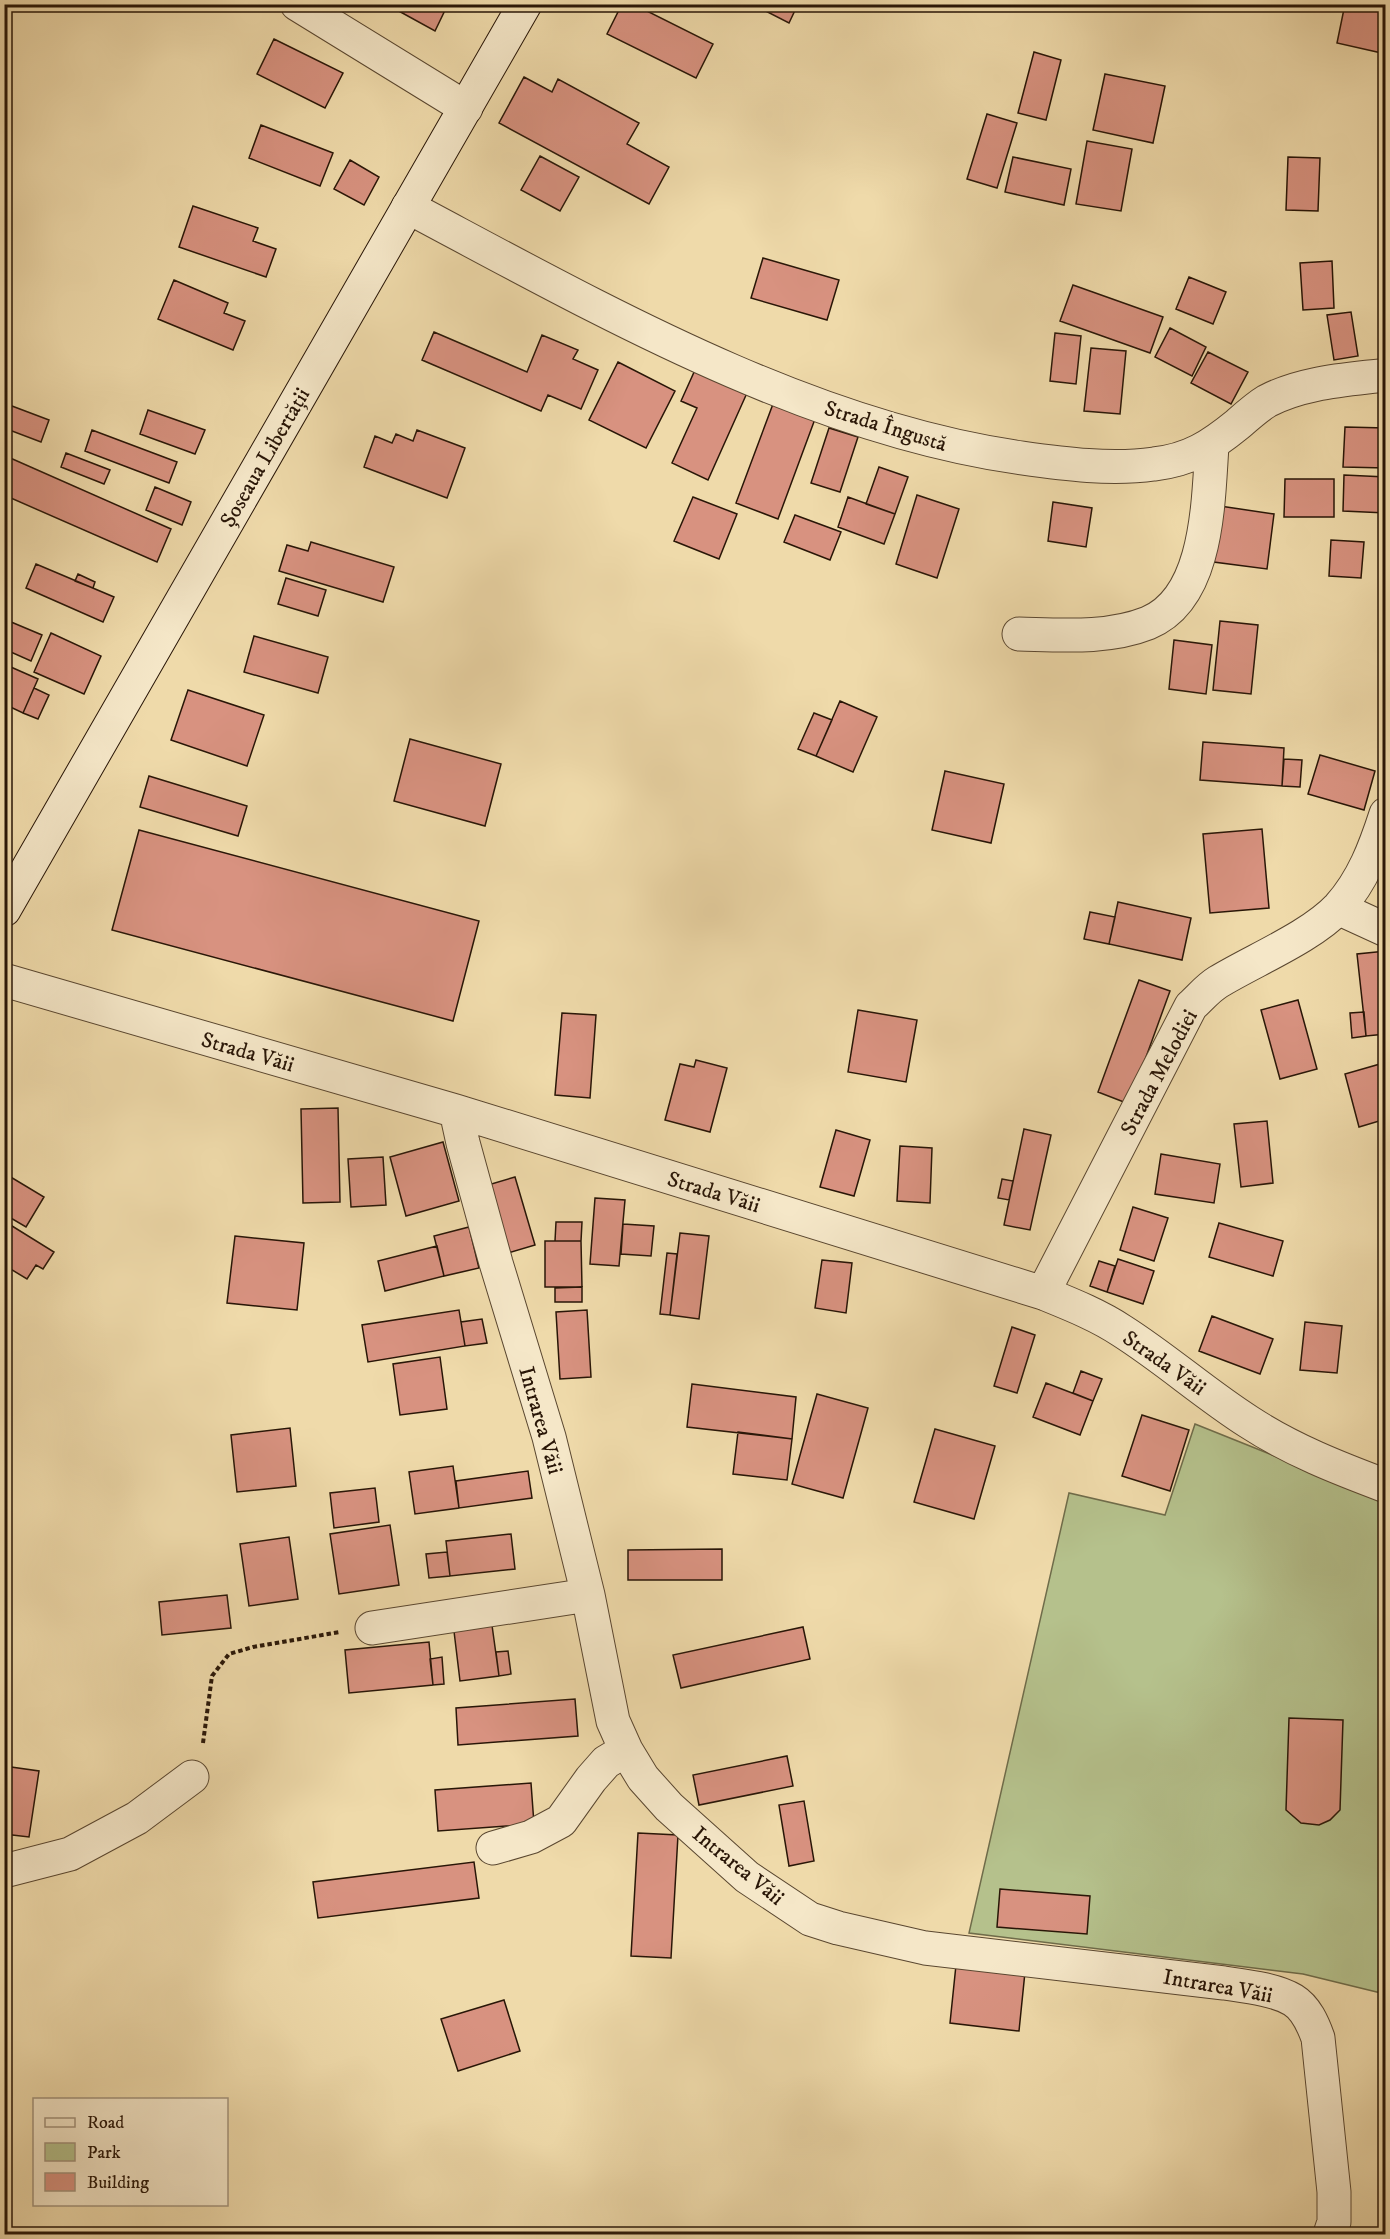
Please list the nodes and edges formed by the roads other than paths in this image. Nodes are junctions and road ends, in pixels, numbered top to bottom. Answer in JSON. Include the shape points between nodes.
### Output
{"nodes":[{"id":1,"x":297,"y":4,"type":"edge"},
{"id":2,"x":525,"y":4,"type":"edge"},
{"id":3,"x":466,"y":108,"type":"junction"},
{"id":4,"x":408,"y":207,"type":"junction"},
{"id":5,"x":1386,"y":375,"type":"edge"},
{"id":6,"x":1212,"y":446,"type":"junction"},
{"id":7,"x":1019,"y":634,"type":"dead end"},
{"id":8,"x":1386,"y":814,"type":"edge"},
{"id":9,"x":1338,"y":908,"type":"junction"},
{"id":10,"x":4,"y":910,"type":"edge"},
{"id":11,"x":1386,"y":930,"type":"edge"},
{"id":12,"x":4,"y":980,"type":"edge"},
{"id":13,"x":456,"y":1111,"type":"junction"},
{"id":14,"x":1043,"y":1293,"type":"junction"},
{"id":15,"x":1386,"y":1486,"type":"edge"},
{"id":16,"x":588,"y":1595,"type":"junction"},
{"id":17,"x":372,"y":1628,"type":"road end"},
{"id":18,"x":626,"y":1750,"type":"junction"},
{"id":19,"x":192,"y":1777,"type":"road end"},
{"id":20,"x":493,"y":1848,"type":"dead end"},
{"id":21,"x":4,"y":1871,"type":"edge"},
{"id":22,"x":1330,"y":2235,"type":"edge"}],
"edges":[{"from":1,"to":3,"type":"street"},
{"from":2,"to":3,"type":"street","name":"Șoseaua Libertății"},
{"from":3,"to":4,"type":"street","name":"Șoseaua Libertății"},
{"from":4,"to":6,"type":"street","name":"Strada Îngustă","via":[[639,328],[766,385],[874,425],[990,454],[1061,464],[1155,464],[1186,458]]},
{"from":4,"to":10,"type":"street","name":"Șoseaua Libertății"},
{"from":5,"to":6,"type":"street","name":"Strada Îngustă","via":[[1287,392],[1264,403]]},
{"from":6,"to":7,"type":"street","via":[[1206,524],[1198,557],[1173,605],[1149,622],[1130,629],[1071,635]]},
{"from":8,"to":9,"type":"street","name":"Strada Melodiei","via":[[1375,849],[1358,882]]},
{"from":9,"to":11,"type":"street"},
{"from":9,"to":14,"type":"street","name":"Strada Melodiei","via":[[1314,927],[1216,983],[1191,1006]]},
{"from":12,"to":13,"type":"street","name":"Strada Văii"},
{"from":13,"to":14,"type":"street","name":"Strada Văii"},
{"from":13,"to":16,"type":"street","name":"Intrarea Văii","via":[[496,1263],[549,1437]]},
{"from":14,"to":15,"type":"street","name":"Strada Văii","via":[[1121,1330],[1285,1444]]},
{"from":16,"to":17,"type":"street"},
{"from":16,"to":18,"type":"street","name":"Intrarea Văii","via":[[613,1721]]},
{"from":18,"to":20,"type":"street","via":[[606,1762],[561,1821],[531,1837]]},
{"from":18,"to":22,"type":"street","name":"Intrarea Văii","via":[[643,1778],[707,1843],[747,1877],[810,1919],[925,1948],[1224,1983],[1293,2000],[1310,2018],[1318,2038],[1334,2192]]},
{"from":19,"to":21,"type":"street","via":[[137,1818],[70,1854]]}]}
